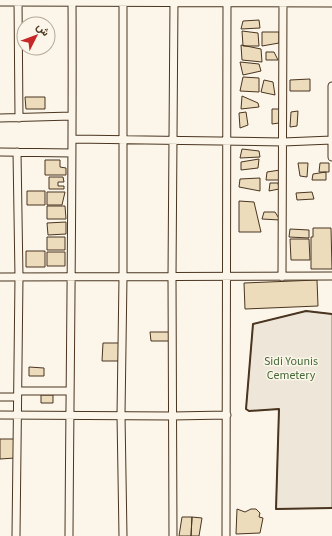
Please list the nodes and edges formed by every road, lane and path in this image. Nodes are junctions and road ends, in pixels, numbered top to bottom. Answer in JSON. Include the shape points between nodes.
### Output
{"nodes":[{"id":1,"x":18,"y":1,"type":"edge"},
{"id":2,"x":72,"y":1,"type":"edge"},
{"id":3,"x":123,"y":1,"type":"edge"},
{"id":4,"x":174,"y":1,"type":"edge"},
{"id":5,"x":227,"y":1,"type":"edge"},
{"id":6,"x":283,"y":1,"type":"edge"},
{"id":7,"x":0,"y":2,"type":"edge"},
{"id":8,"x":332,"y":3,"type":"edge"},
{"id":9,"x":332,"y":86,"type":"edge"},
{"id":10,"x":72,"y":116,"type":"junction"},
{"id":11,"x":0,"y":118,"type":"edge"},
{"id":12,"x":19,"y":118,"type":"junction"},
{"id":13,"x":72,"y":139,"type":"junction"},
{"id":14,"x":122,"y":140,"type":"junction"},
{"id":15,"x":332,"y":140,"type":"edge"},
{"id":16,"x":173,"y":141,"type":"junction"},
{"id":17,"x":227,"y":141,"type":"junction"},
{"id":18,"x":283,"y":142,"type":"junction"},
{"id":19,"x":0,"y":152,"type":"edge"},
{"id":20,"x":17,"y":152,"type":"junction"},
{"id":21,"x":72,"y":153,"type":"junction"},
{"id":22,"x":332,"y":158,"type":"edge"},
{"id":23,"x":228,"y":276,"type":"junction"},
{"id":24,"x":332,"y":276,"type":"edge"},
{"id":25,"x":19,"y":277,"type":"junction"},
{"id":26,"x":70,"y":277,"type":"junction"},
{"id":27,"x":123,"y":277,"type":"junction"},
{"id":28,"x":172,"y":277,"type":"junction"},
{"id":29,"x":282,"y":277,"type":"junction"},
{"id":30,"x":0,"y":278,"type":"edge"},
{"id":31,"x":70,"y":391,"type":"junction"},
{"id":32,"x":17,"y":394,"type":"junction"},
{"id":33,"x":0,"y":397,"type":"edge"},
{"id":34,"x":0,"y":415,"type":"edge"},
{"id":35,"x":17,"y":415,"type":"junction"},
{"id":36,"x":70,"y":415,"type":"junction"},
{"id":37,"x":121,"y":415,"type":"junction"},
{"id":38,"x":227,"y":415,"type":"junction"},
{"id":39,"x":172,"y":416,"type":"junction"},
{"id":40,"x":16,"y":536,"type":"edge"},
{"id":41,"x":69,"y":536,"type":"edge"},
{"id":42,"x":123,"y":536,"type":"edge"},
{"id":43,"x":173,"y":536,"type":"edge"},
{"id":44,"x":226,"y":536,"type":"edge"}],
"edges":[{"from":1,"to":2,"type":"street"},
{"from":1,"to":7,"type":"street"},
{"from":1,"to":12,"type":"street"},
{"from":2,"to":3,"type":"street"},
{"from":2,"to":10,"type":"street"},
{"from":3,"to":4,"type":"street"},
{"from":3,"to":14,"type":"street"},
{"from":4,"to":5,"type":"street"},
{"from":4,"to":16,"type":"street"},
{"from":5,"to":6,"type":"street"},
{"from":5,"to":17,"type":"street"},
{"from":6,"to":8,"type":"street"},
{"from":6,"to":18,"type":"street"},
{"from":9,"to":15,"type":"street"},
{"from":10,"to":12,"type":"street"},
{"from":10,"to":13,"type":"street"},
{"from":11,"to":12,"type":"street"},
{"from":13,"to":14,"type":"street"},
{"from":13,"to":21,"type":"street"},
{"from":14,"to":16,"type":"street"},
{"from":14,"to":27,"type":"street"},
{"from":15,"to":18,"type":"street"},
{"from":15,"to":22,"type":"street"},
{"from":16,"to":17,"type":"street"},
{"from":16,"to":28,"type":"street"},
{"from":17,"to":18,"type":"street"},
{"from":17,"to":23,"type":"street"},
{"from":18,"to":29,"type":"street"},
{"from":19,"to":20,"type":"street"},
{"from":20,"to":21,"type":"street"},
{"from":20,"to":25,"type":"street"},
{"from":21,"to":26,"type":"street"},
{"from":23,"to":28,"type":"street"},
{"from":23,"to":29,"type":"street"},
{"from":23,"to":38,"type":"street"},
{"from":24,"to":29,"type":"street"},
{"from":25,"to":26,"type":"street"},
{"from":25,"to":30,"type":"street"},
{"from":25,"to":32,"type":"street"},
{"from":26,"to":27,"type":"street"},
{"from":26,"to":31,"type":"street"},
{"from":27,"to":28,"type":"street"},
{"from":27,"to":37,"type":"street"},
{"from":28,"to":39,"type":"street"},
{"from":31,"to":32,"type":"street"},
{"from":31,"to":36,"type":"street"},
{"from":32,"to":33,"type":"street"},
{"from":32,"to":35,"type":"street"},
{"from":34,"to":35,"type":"street"},
{"from":35,"to":36,"type":"street"},
{"from":35,"to":40,"type":"street"},
{"from":36,"to":37,"type":"street"},
{"from":36,"to":41,"type":"street"},
{"from":37,"to":39,"type":"street"},
{"from":37,"to":42,"type":"street"},
{"from":38,"to":39,"type":"street"},
{"from":38,"to":44,"type":"street"},
{"from":39,"to":43,"type":"street"}]}
